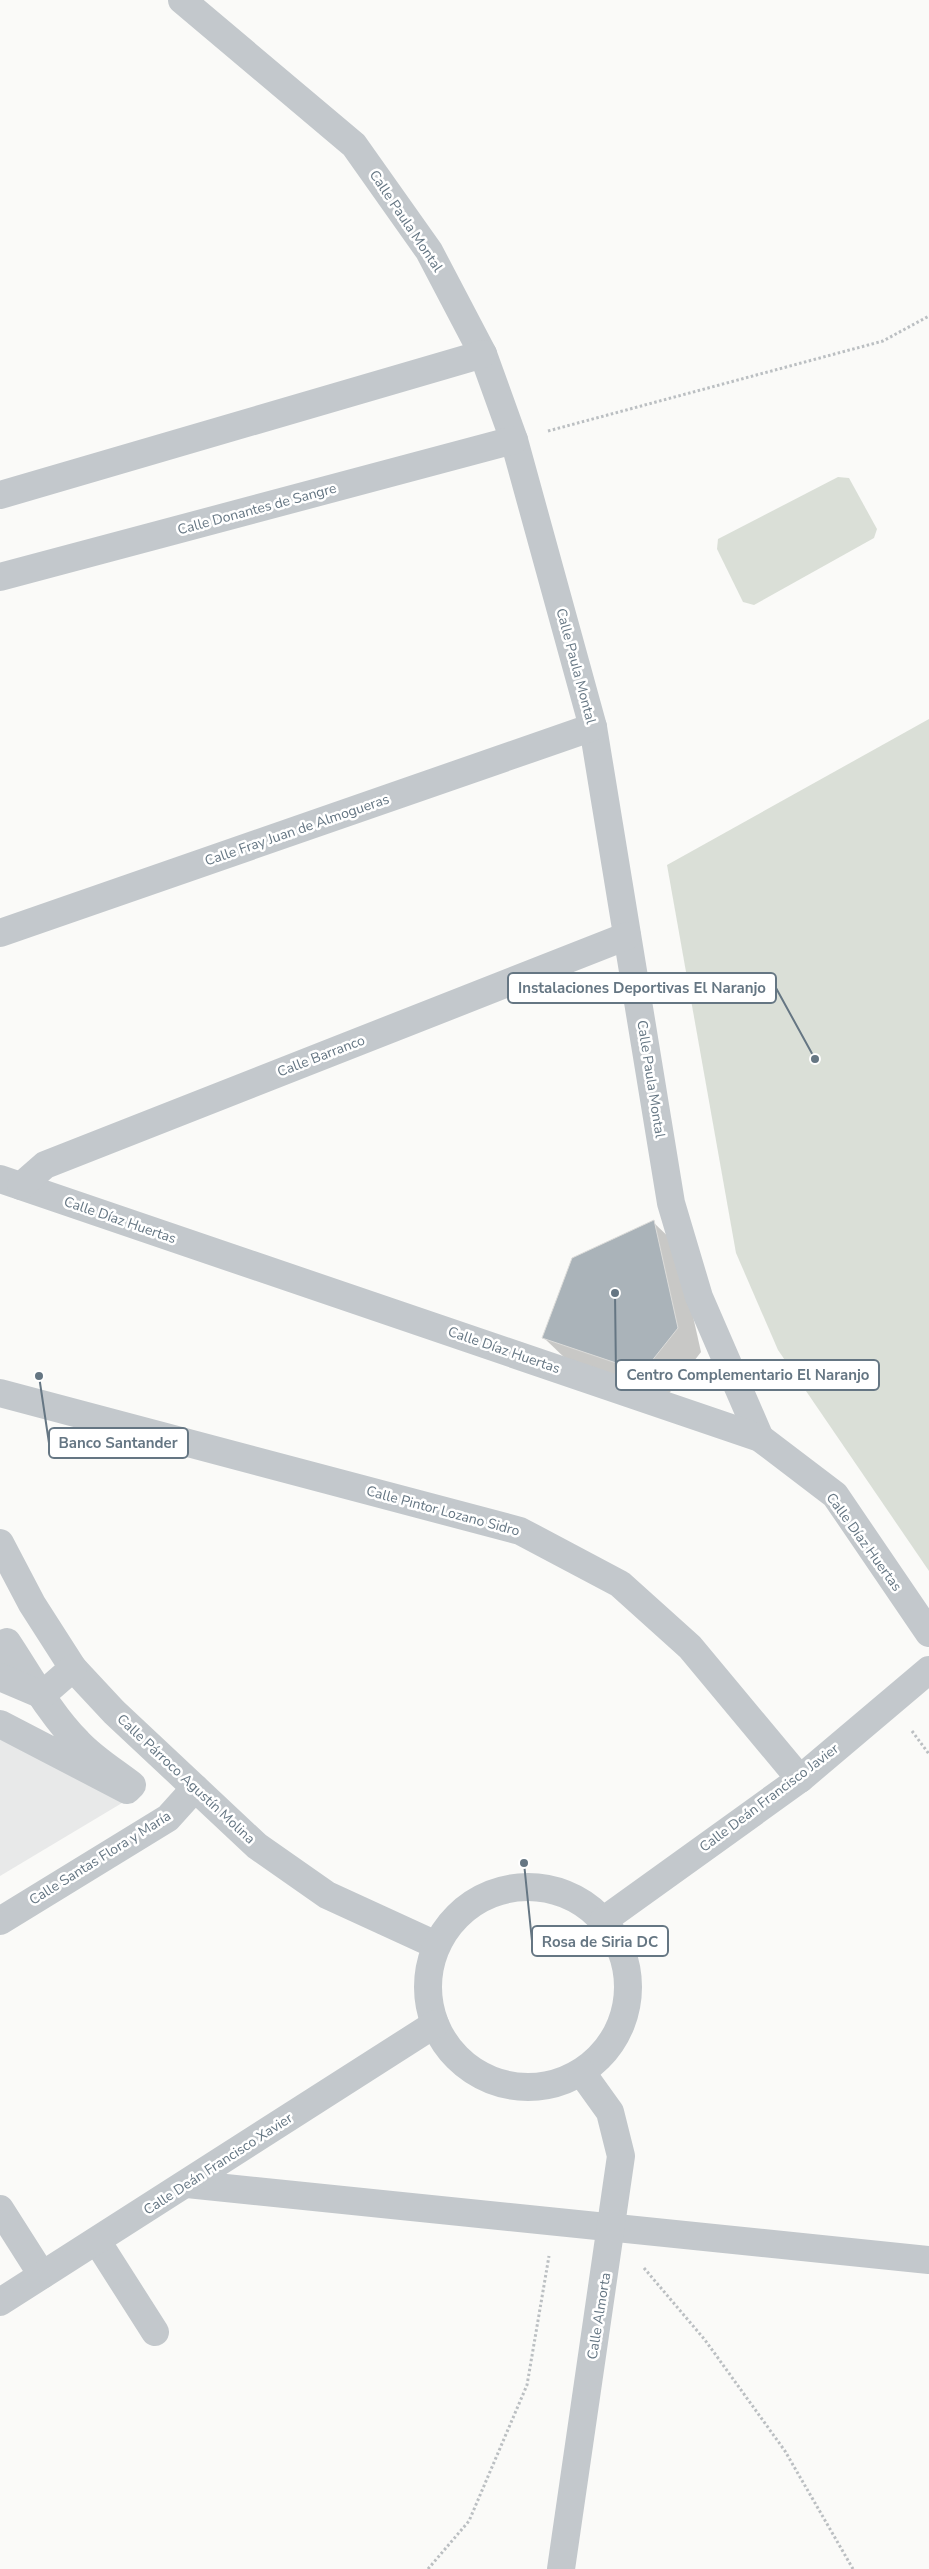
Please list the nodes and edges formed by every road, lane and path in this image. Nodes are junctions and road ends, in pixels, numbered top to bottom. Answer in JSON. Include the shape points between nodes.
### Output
{"nodes":[{"id":1,"x":182,"y":0,"type":"edge"},
{"id":2,"x":929,"y":316,"type":"edge"},
{"id":3,"x":483,"y":354,"type":"junction"},
{"id":4,"x":514,"y":440,"type":"junction"},
{"id":5,"x":0,"y":495,"type":"edge"},
{"id":6,"x":0,"y":577,"type":"edge"},
{"id":7,"x":593,"y":728,"type":"junction"},
{"id":8,"x":0,"y":933,"type":"edge"},
{"id":9,"x":627,"y":936,"type":"junction"},
{"id":10,"x":10,"y":1182,"type":"edge"},
{"id":11,"x":0,"y":1393,"type":"edge"},
{"id":12,"x":760,"y":1438,"type":"junction"},
{"id":13,"x":0,"y":1543,"type":"edge"},
{"id":14,"x":929,"y":1633,"type":"edge"},
{"id":15,"x":0,"y":1652,"type":"edge"},
{"id":16,"x":73,"y":1668,"type":"junction"},
{"id":17,"x":929,"y":1670,"type":"edge"},
{"id":18,"x":0,"y":1677,"type":"edge"},
{"id":19,"x":42,"y":1695,"type":"junction"},
{"id":20,"x":0,"y":1724,"type":"edge"},
{"id":21,"x":800,"y":1779,"type":"junction"},
{"id":22,"x":195,"y":1788,"type":"junction"},
{"id":23,"x":604,"y":1920,"type":"junction"},
{"id":24,"x":0,"y":1921,"type":"edge"},
{"id":25,"x":436,"y":1945,"type":"junction"},
{"id":26,"x":435,"y":2024,"type":"junction"},
{"id":27,"x":582,"y":2073,"type":"junction"},
{"id":28,"x":187,"y":2184,"type":"junction"},
{"id":29,"x":0,"y":2209,"type":"edge"},
{"id":30,"x":555,"y":2223,"type":"junction"},
{"id":31,"x":612,"y":2229,"type":"junction"},
{"id":32,"x":97,"y":2241,"type":"junction"},
{"id":33,"x":929,"y":2260,"type":"edge"},
{"id":34,"x":42,"y":2275,"type":"junction"},
{"id":35,"x":0,"y":2302,"type":"edge"},
{"id":36,"x":155,"y":2332,"type":"dead end"},
{"id":37,"x":428,"y":2569,"type":"edge"},
{"id":38,"x":560,"y":2569,"type":"edge"},
{"id":39,"x":853,"y":2569,"type":"edge"}],
"edges":[{"from":1,"to":3,"type":"street","name":"Calle Paula Montal","via":[[354,146],[430,251]]},
{"from":2,"to":4,"type":"path","via":[[883,341]]},
{"from":3,"to":4,"type":"street","name":"Calle Paula Montal"},
{"from":3,"to":5,"type":"street"},
{"from":4,"to":6,"type":"street","name":"Calle Donantes de Sangre"},
{"from":4,"to":7,"type":"street","name":"Calle Paula Montal"},
{"from":7,"to":8,"type":"street","name":"Calle Fray Juan de Almogueras"},
{"from":7,"to":9,"type":"street","name":"Calle Paula Montal"},
{"from":9,"to":10,"type":"street","name":"Calle Barranco","via":[[45,1165]]},
{"from":9,"to":12,"type":"street","name":"Calle Paula Montal","via":[[671,1204],[699,1297]]},
{"from":10,"to":12,"type":"street","name":"Calle Díaz Huertas"},
{"from":11,"to":21,"type":"street","name":"Calle Pintor Lozano Sidro","via":[[520,1531],[620,1584],[690,1647]]},
{"from":12,"to":14,"type":"street","name":"Calle Díaz Huertas","via":[[834,1495]]},
{"from":13,"to":16,"type":"street","name":"Calle Párroco Agustín Molina","via":[[32,1604]]},
{"from":15,"to":19,"type":"street","via":[[6,1642]]},
{"from":16,"to":19,"type":"street"},
{"from":16,"to":22,"type":"street","name":"Calle Párroco Agustín Molina","via":[[114,1712]]},
{"from":17,"to":21,"type":"street","name":"Calle Deán Francisco Javier"},
{"from":18,"to":19,"type":"street"},
{"from":19,"to":20,"type":"street","via":[[77,1741],[132,1785],[128,1790]]},
{"from":21,"to":23,"type":"street","name":"Calle Deán Francisco Javier"},
{"from":22,"to":24,"type":"street","name":"Calle Santas Flora y María","via":[[168,1818]]},
{"from":22,"to":25,"type":"street","name":"Calle Párroco Agustín Molina","via":[[257,1846],[327,1895]]},
{"from":23,"to":25,"type":"street","via":[[572,1896],[533,1886],[494,1892],[466,1909]]},
{"from":23,"to":27,"type":"street","via":[[625,1958],[629,2002],[612,2043]]},
{"from":25,"to":26,"type":"street","via":[[428,1984]]},
{"from":26,"to":27,"type":"street","via":[[459,2060],[496,2083],[540,2088]]},
{"from":26,"to":28,"type":"street","name":"Calle Deán Francisco Xavier"},
{"from":27,"to":31,"type":"street","name":"Calle Almorta","via":[[610,2112],[621,2156]]},
{"from":28,"to":30,"type":"street"},
{"from":28,"to":32,"type":"street","name":"Calle Deán Francisco Xavier"},
{"from":29,"to":34,"type":"street"},
{"from":30,"to":31,"type":"street"},
{"from":30,"to":37,"type":"path","via":[[527,2385],[469,2521]]},
{"from":31,"to":33,"type":"street"},
{"from":31,"to":38,"type":"street","name":"Calle Almorta"},
{"from":31,"to":39,"type":"path","via":[[705,2340],[785,2451]]},
{"from":32,"to":34,"type":"street","name":"Calle Deán Francisco Xavier"},
{"from":32,"to":36,"type":"street"},
{"from":34,"to":35,"type":"street","name":"Calle Deán Francisco Xavier"}]}
